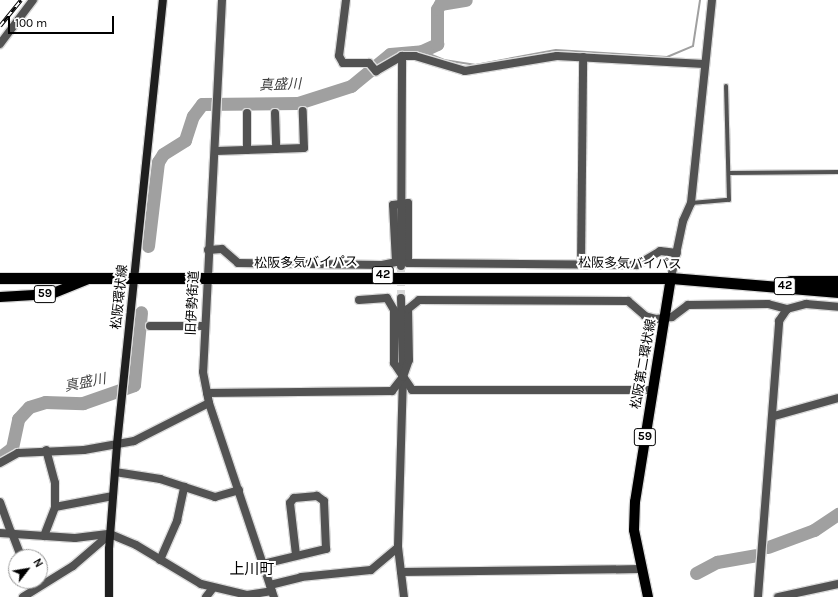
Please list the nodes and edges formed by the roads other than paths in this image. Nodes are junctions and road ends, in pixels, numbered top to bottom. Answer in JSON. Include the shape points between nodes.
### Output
{"nodes":[{"id":1,"x":34,"y":0,"type":"edge"},
{"id":2,"x":163,"y":0,"type":"edge"},
{"id":3,"x":222,"y":0,"type":"edge"},
{"id":4,"x":346,"y":0,"type":"edge"},
{"id":5,"x":712,"y":0,"type":"edge"},
{"id":6,"x":0,"y":44,"type":"edge"},
{"id":7,"x":402,"y":56,"type":"junction"},
{"id":8,"x":583,"y":57,"type":"junction"},
{"id":9,"x":704,"y":64,"type":"junction"},
{"id":10,"x":726,"y":86,"type":"dead end"},
{"id":11,"x":303,"y":111,"type":"dead end"},
{"id":12,"x":247,"y":113,"type":"dead end"},
{"id":13,"x":275,"y":113,"type":"dead end"},
{"id":14,"x":276,"y":149,"type":"junction"},
{"id":15,"x":247,"y":150,"type":"junction"},
{"id":16,"x":216,"y":151,"type":"junction"},
{"id":17,"x":729,"y":172,"type":"junction"},
{"id":18,"x":838,"y":172,"type":"edge"},
{"id":19,"x":401,"y":203,"type":"junction"},
{"id":20,"x":691,"y":203,"type":"junction"},
{"id":21,"x":208,"y":250,"type":"junction"},
{"id":22,"x":677,"y":253,"type":"junction"},
{"id":23,"x":582,"y":265,"type":"junction"},
{"id":24,"x":401,"y":266,"type":"tunnel mouth"},
{"id":25,"x":0,"y":278,"type":"edge"},
{"id":26,"x":671,"y":278,"type":"junction"},
{"id":27,"x":88,"y":279,"type":"junction"},
{"id":28,"x":134,"y":279,"type":"junction"},
{"id":29,"x":206,"y":279,"type":"junction"},
{"id":30,"x":732,"y":281,"type":"junction"},
{"id":31,"x":838,"y":281,"type":"edge"},
{"id":32,"x":838,"y":292,"type":"edge"},
{"id":33,"x":0,"y":298,"type":"edge"},
{"id":34,"x":401,"y":298,"type":"tunnel mouth"},
{"id":35,"x":359,"y":300,"type":"dead end"},
{"id":36,"x":838,"y":307,"type":"edge"},
{"id":37,"x":787,"y":309,"type":"junction"},
{"id":38,"x":665,"y":319,"type":"junction"},
{"id":39,"x":150,"y":326,"type":"dead end"},
{"id":40,"x":204,"y":326,"type":"junction"},
{"id":41,"x":403,"y":377,"type":"junction"},
{"id":42,"x":652,"y":390,"type":"junction"},
{"id":43,"x":207,"y":393,"type":"junction"},
{"id":44,"x":838,"y":398,"type":"edge"},
{"id":45,"x":209,"y":403,"type":"junction"},
{"id":46,"x":774,"y":416,"type":"junction"},
{"id":47,"x":117,"y":444,"type":"junction"},
{"id":48,"x":46,"y":450,"type":"junction"},
{"id":49,"x":0,"y":463,"type":"edge"},
{"id":50,"x":115,"y":472,"type":"junction"},
{"id":51,"x":184,"y":487,"type":"junction"},
{"id":52,"x":239,"y":490,"type":"junction"},
{"id":53,"x":113,"y":496,"type":"junction"},
{"id":54,"x":0,"y":502,"type":"edge"},
{"id":55,"x":55,"y":507,"type":"junction"},
{"id":56,"x":0,"y":533,"type":"edge"},
{"id":57,"x":12,"y":533,"type":"junction"},
{"id":58,"x":110,"y":534,"type":"junction"},
{"id":59,"x":44,"y":536,"type":"junction"},
{"id":60,"x":398,"y":547,"type":"junction"},
{"id":61,"x":18,"y":549,"type":"edge"},
{"id":62,"x":296,"y":555,"type":"junction"},
{"id":63,"x":160,"y":560,"type":"junction"},
{"id":64,"x":263,"y":564,"type":"junction"},
{"id":65,"x":640,"y":570,"type":"junction"},
{"id":66,"x":401,"y":572,"type":"junction"},
{"id":67,"x":48,"y":578,"type":"edge"},
{"id":68,"x":838,"y":584,"type":"edge"},
{"id":69,"x":213,"y":588,"type":"junction"},
{"id":70,"x":32,"y":589,"type":"edge"},
{"id":71,"x":272,"y":591,"type":"edge"},
{"id":72,"x":23,"y":597,"type":"edge"},
{"id":73,"x":110,"y":597,"type":"edge"},
{"id":74,"x":206,"y":597,"type":"edge"},
{"id":75,"x":404,"y":597,"type":"edge"},
{"id":76,"x":648,"y":597,"type":"edge"},
{"id":77,"x":758,"y":597,"type":"edge"},
{"id":78,"x":778,"y":597,"type":"edge"}],
"edges":[{"from":1,"to":6,"type":"street"},
{"from":2,"to":28,"type":"main road","name":"松阪環状線"},
{"from":3,"to":16,"type":"street","name":"旧伊勢街道"},
{"from":4,"to":7,"type":"street","via":[[339,56],[343,63],[369,63],[376,70]]},
{"from":5,"to":9,"type":"street"},
{"from":7,"to":8,"type":"street","via":[[415,56],[465,70],[557,56]]},
{"from":7,"to":19,"type":"street"},
{"from":8,"to":9,"type":"street"},
{"from":8,"to":23,"type":"street"},
{"from":9,"to":20,"type":"street"},
{"from":10,"to":17,"type":"lane"},
{"from":11,"to":14,"type":"street","via":[[304,148]]},
{"from":12,"to":15,"type":"street"},
{"from":13,"to":14,"type":"street"},
{"from":14,"to":15,"type":"street"},
{"from":15,"to":16,"type":"street"},
{"from":16,"to":21,"type":"street","name":"旧伊勢街道"},
{"from":17,"to":18,"type":"lane"},
{"from":17,"to":20,"type":"lane","via":[[729,200]]},
{"from":19,"to":21,"type":"street","via":[[393,204],[396,262],[382,265],[238,263],[222,249]]},
{"from":19,"to":23,"type":"street","via":[[408,203],[408,263]]},
{"from":19,"to":24,"type":"street"},
{"from":20,"to":22,"type":"street","via":[[683,221]]},
{"from":21,"to":29,"type":"street","name":"旧伊勢街道"},
{"from":22,"to":23,"type":"street","via":[[660,251],[637,265]]},
{"from":22,"to":26,"type":"street"},
{"from":25,"to":27,"type":"highway","name":"松阪多気バイパス","number":"42"},
{"from":26,"to":29,"type":"highway","name":"松阪多気バイパス","number":"42","via":[[333,275]]},
{"from":26,"to":30,"type":"highway","name":"松阪多気バイパス","number":"42"},
{"from":26,"to":38,"type":"main road","name":"松阪第二環状線","number":"59"},
{"from":27,"to":28,"type":"highway","name":"松阪多気バイパス","number":"42"},
{"from":27,"to":33,"type":"main road","number":"59","via":[[51,294]]},
{"from":28,"to":29,"type":"highway","name":"松阪多気バイパス","number":"42"},
{"from":28,"to":47,"type":"main road","name":"松阪環状線"},
{"from":29,"to":40,"type":"street","name":"旧伊勢街道"},
{"from":30,"to":31,"type":"highway","name":"松阪多気バイパス","number":"42"},
{"from":30,"to":32,"type":"highway","name":"松阪多気バイパス","number":"42"},
{"from":34,"to":41,"type":"street"},
{"from":35,"to":41,"type":"street","via":[[387,298],[394,310],[394,363]]},
{"from":36,"to":37,"type":"street","via":[[806,304]]},
{"from":37,"to":38,"type":"street","via":[[768,304],[688,305]]},
{"from":37,"to":46,"type":"street","via":[[779,321]]},
{"from":38,"to":41,"type":"street","via":[[645,316],[628,302],[418,300],[408,310],[408,360]]},
{"from":38,"to":42,"type":"main road","name":"松阪第二環状線","number":"59"},
{"from":39,"to":40,"type":"street"},
{"from":40,"to":43,"type":"street","name":"旧伊勢街道"},
{"from":41,"to":42,"type":"street","via":[[412,390]]},
{"from":41,"to":43,"type":"street","via":[[392,391]]},
{"from":41,"to":60,"type":"street"},
{"from":42,"to":65,"type":"main road","name":"松阪第二環状線","number":"59","via":[[635,502],[634,530]]},
{"from":43,"to":45,"type":"street","name":"旧伊勢街道"},
{"from":44,"to":46,"type":"street"},
{"from":45,"to":47,"type":"street","via":[[142,438]]},
{"from":45,"to":52,"type":"street","name":"旧伊勢街道"},
{"from":46,"to":77,"type":"street"},
{"from":47,"to":48,"type":"street","via":[[84,450]]},
{"from":47,"to":50,"type":"main road","name":"松阪環状線"},
{"from":48,"to":49,"type":"street","via":[[18,452]]},
{"from":48,"to":55,"type":"street","via":[[55,483]]},
{"from":50,"to":51,"type":"street","via":[[155,478]]},
{"from":50,"to":53,"type":"main road","name":"松阪環状線"},
{"from":51,"to":52,"type":"street","via":[[215,497]]},
{"from":51,"to":63,"type":"street","via":[[177,521]]},
{"from":52,"to":64,"type":"street","name":"旧伊勢街道"},
{"from":53,"to":55,"type":"street"},
{"from":53,"to":58,"type":"main road","name":"松阪環状線"},
{"from":54,"to":57,"type":"street"},
{"from":55,"to":59,"type":"street"},
{"from":56,"to":57,"type":"street"},
{"from":57,"to":59,"type":"street"},
{"from":57,"to":61,"type":"street"},
{"from":58,"to":59,"type":"street"},
{"from":58,"to":63,"type":"street"},
{"from":58,"to":67,"type":"street","via":[[73,566]]},
{"from":58,"to":73,"type":"main road","name":"松阪環状線"},
{"from":60,"to":66,"type":"street"},
{"from":60,"to":71,"type":"street","via":[[371,570],[297,578]]},
{"from":62,"to":62,"type":"street","via":[[323,552],[328,545],[324,500],[317,496],[294,498],[290,503]]},
{"from":62,"to":64,"type":"street"},
{"from":63,"to":69,"type":"street","via":[[183,575]]},
{"from":64,"to":71,"type":"street","name":"旧伊勢街道"},
{"from":65,"to":66,"type":"street"},
{"from":65,"to":76,"type":"main road","name":"松阪第二環状線","number":"59"},
{"from":66,"to":75,"type":"street"},
{"from":68,"to":78,"type":"street"},
{"from":69,"to":71,"type":"street","via":[[247,595]]},
{"from":69,"to":74,"type":"street"},
{"from":70,"to":72,"type":"street"}]}
